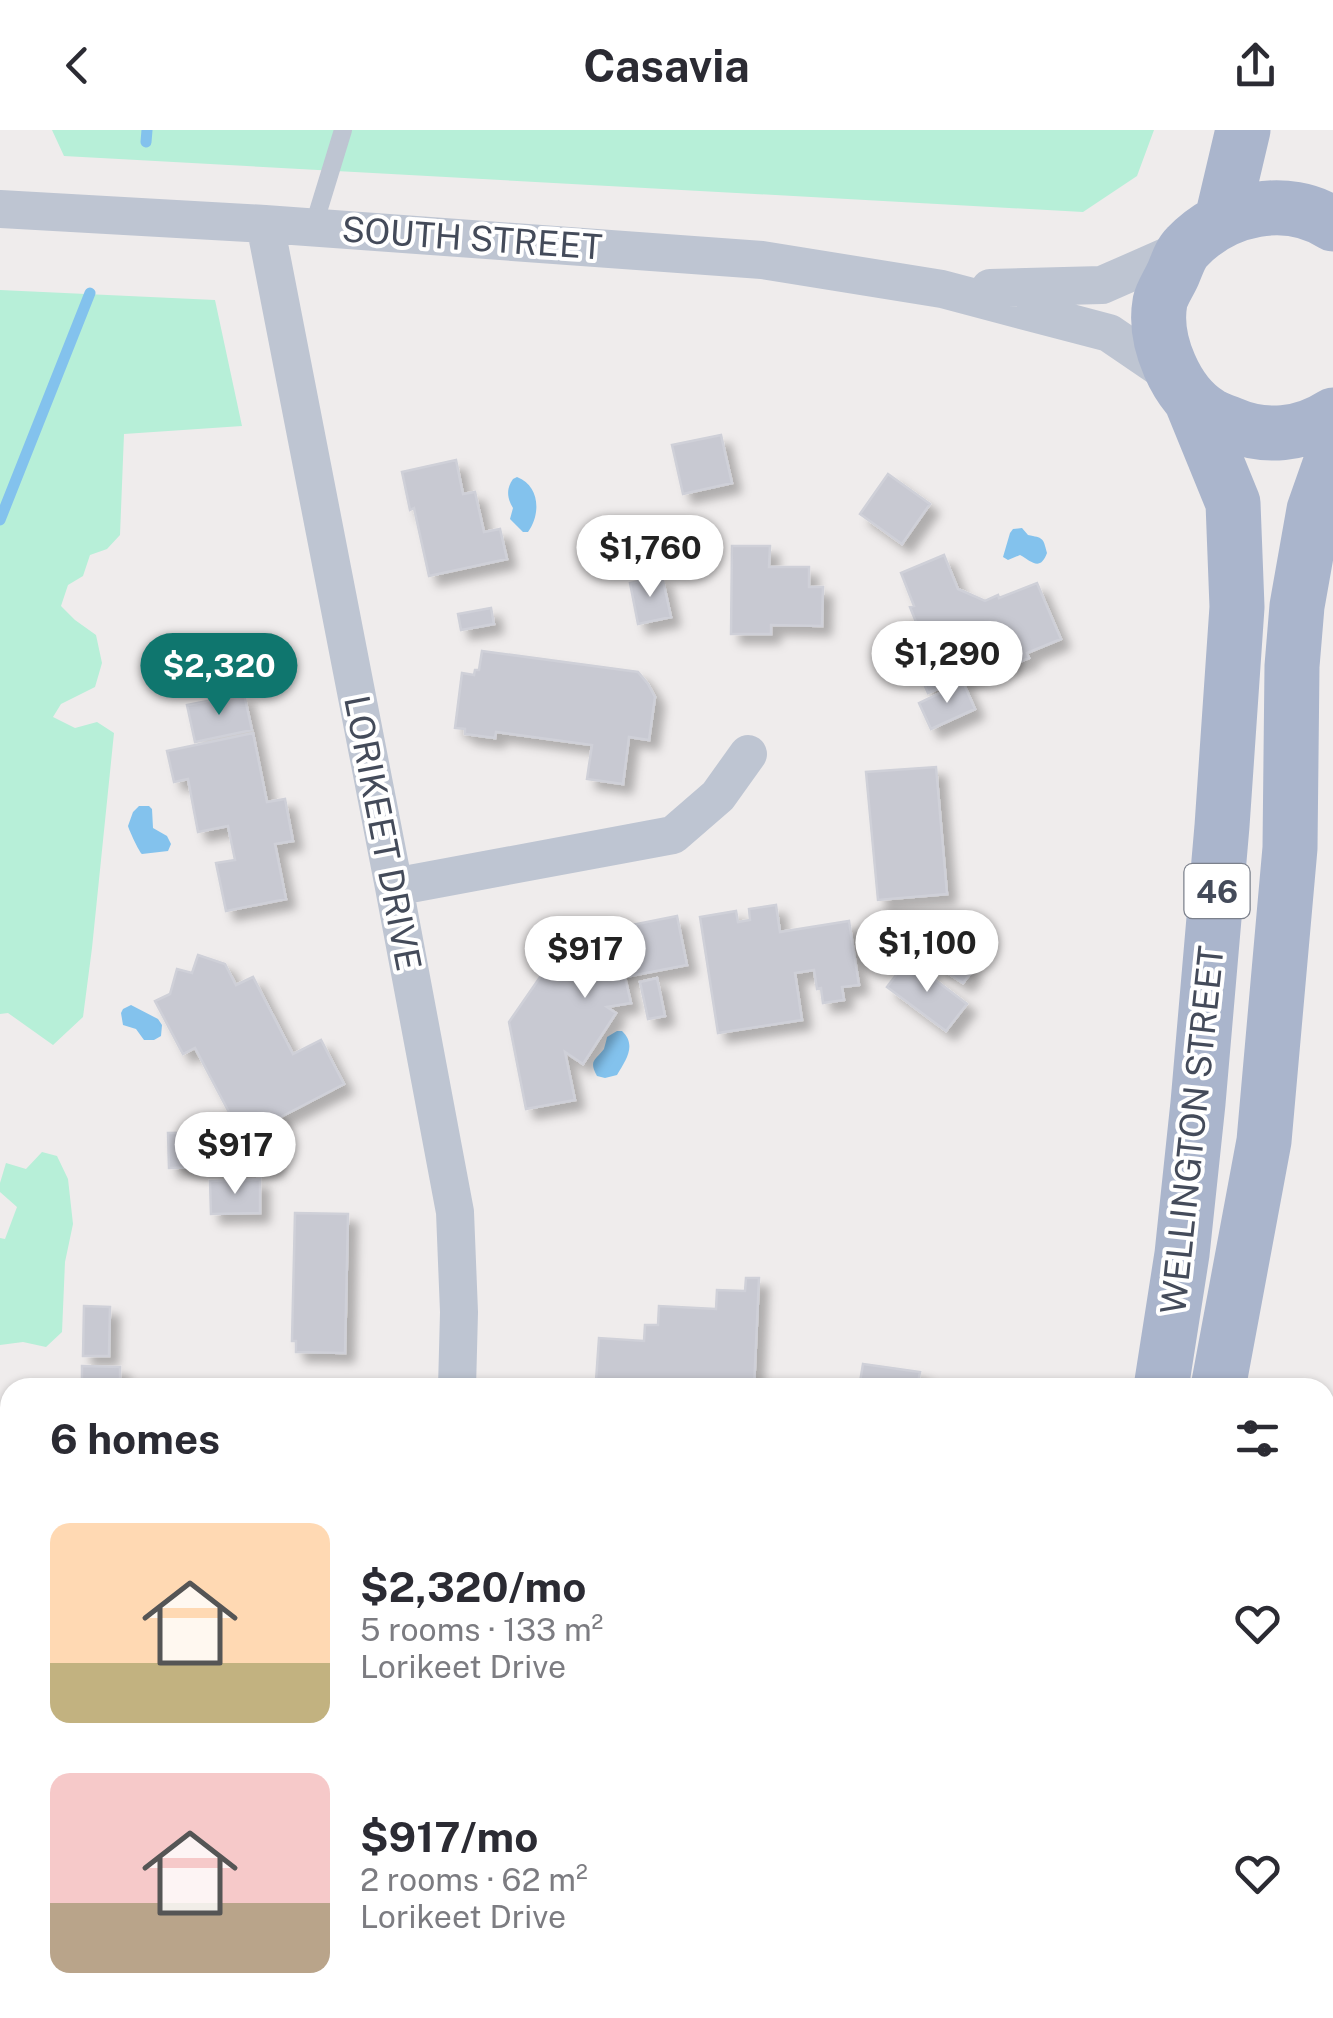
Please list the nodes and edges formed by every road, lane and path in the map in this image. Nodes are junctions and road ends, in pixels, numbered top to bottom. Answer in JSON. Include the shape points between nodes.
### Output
{"nodes":[{"id":1,"x":343,"y":130,"type":"edge"},
{"id":2,"x":1243,"y":130,"type":"edge"},
{"id":3,"x":0,"y":209,"type":"edge"},
{"id":4,"x":264,"y":224,"type":"junction"},
{"id":5,"x":1333,"y":224,"type":"edge"},
{"id":6,"x":313,"y":228,"type":"junction"},
{"id":7,"x":1203,"y":234,"type":"junction"},
{"id":8,"x":942,"y":289,"type":"junction"},
{"id":9,"x":1183,"y":389,"type":"junction"},
{"id":10,"x":1333,"y":415,"type":"edge"},
{"id":11,"x":1333,"y":456,"type":"edge"},
{"id":12,"x":748,"y":754,"type":"dead end"},
{"id":13,"x":394,"y":887,"type":"junction"},
{"id":14,"x":457,"y":1378,"type":"edge"},
{"id":15,"x":1163,"y":1378,"type":"edge"},
{"id":16,"x":1220,"y":1378,"type":"edge"}],
"edges":[{"from":1,"to":6,"type":"lane"},
{"from":2,"to":7,"type":"main road","name":"WELLINGTON STREET","number":"46"},
{"from":3,"to":4,"type":"street","name":"SOUTH STREET"},
{"from":4,"to":6,"type":"street","name":"SOUTH STREET"},
{"from":4,"to":13,"type":"street","name":"LORIKEET DRIVE"},
{"from":5,"to":7,"type":"main road","via":[[1290,208],[1260,208]]},
{"from":6,"to":8,"type":"street","name":"SOUTH STREET","via":[[762,260]]},
{"from":7,"to":8,"type":"street","name":"SOUTH STREET","via":[[1102,285]]},
{"from":7,"to":9,"type":"main road","name":"WELLINGTON STREET","number":"46","via":[[1160,302],[1161,341]]},
{"from":8,"to":9,"type":"street","name":"SOUTH STREET","via":[[1109,333]]},
{"from":9,"to":10,"type":"main road","via":[[1210,415],[1246,430],[1279,434]]},
{"from":9,"to":15,"type":"main road","name":"WELLINGTON STREET","number":"46","via":[[1233,503],[1237,607],[1198,1103]]},
{"from":11,"to":16,"type":"main road","name":"WELLINGTON STREET","number":"46","via":[[1314,510],[1297,606],[1290,848],[1264,1141]]},
{"from":12,"to":13,"type":"street","via":[[718,796],[673,835]]},
{"from":13,"to":14,"type":"street","name":"LORIKEET DRIVE","via":[[455,1212]]}]}
